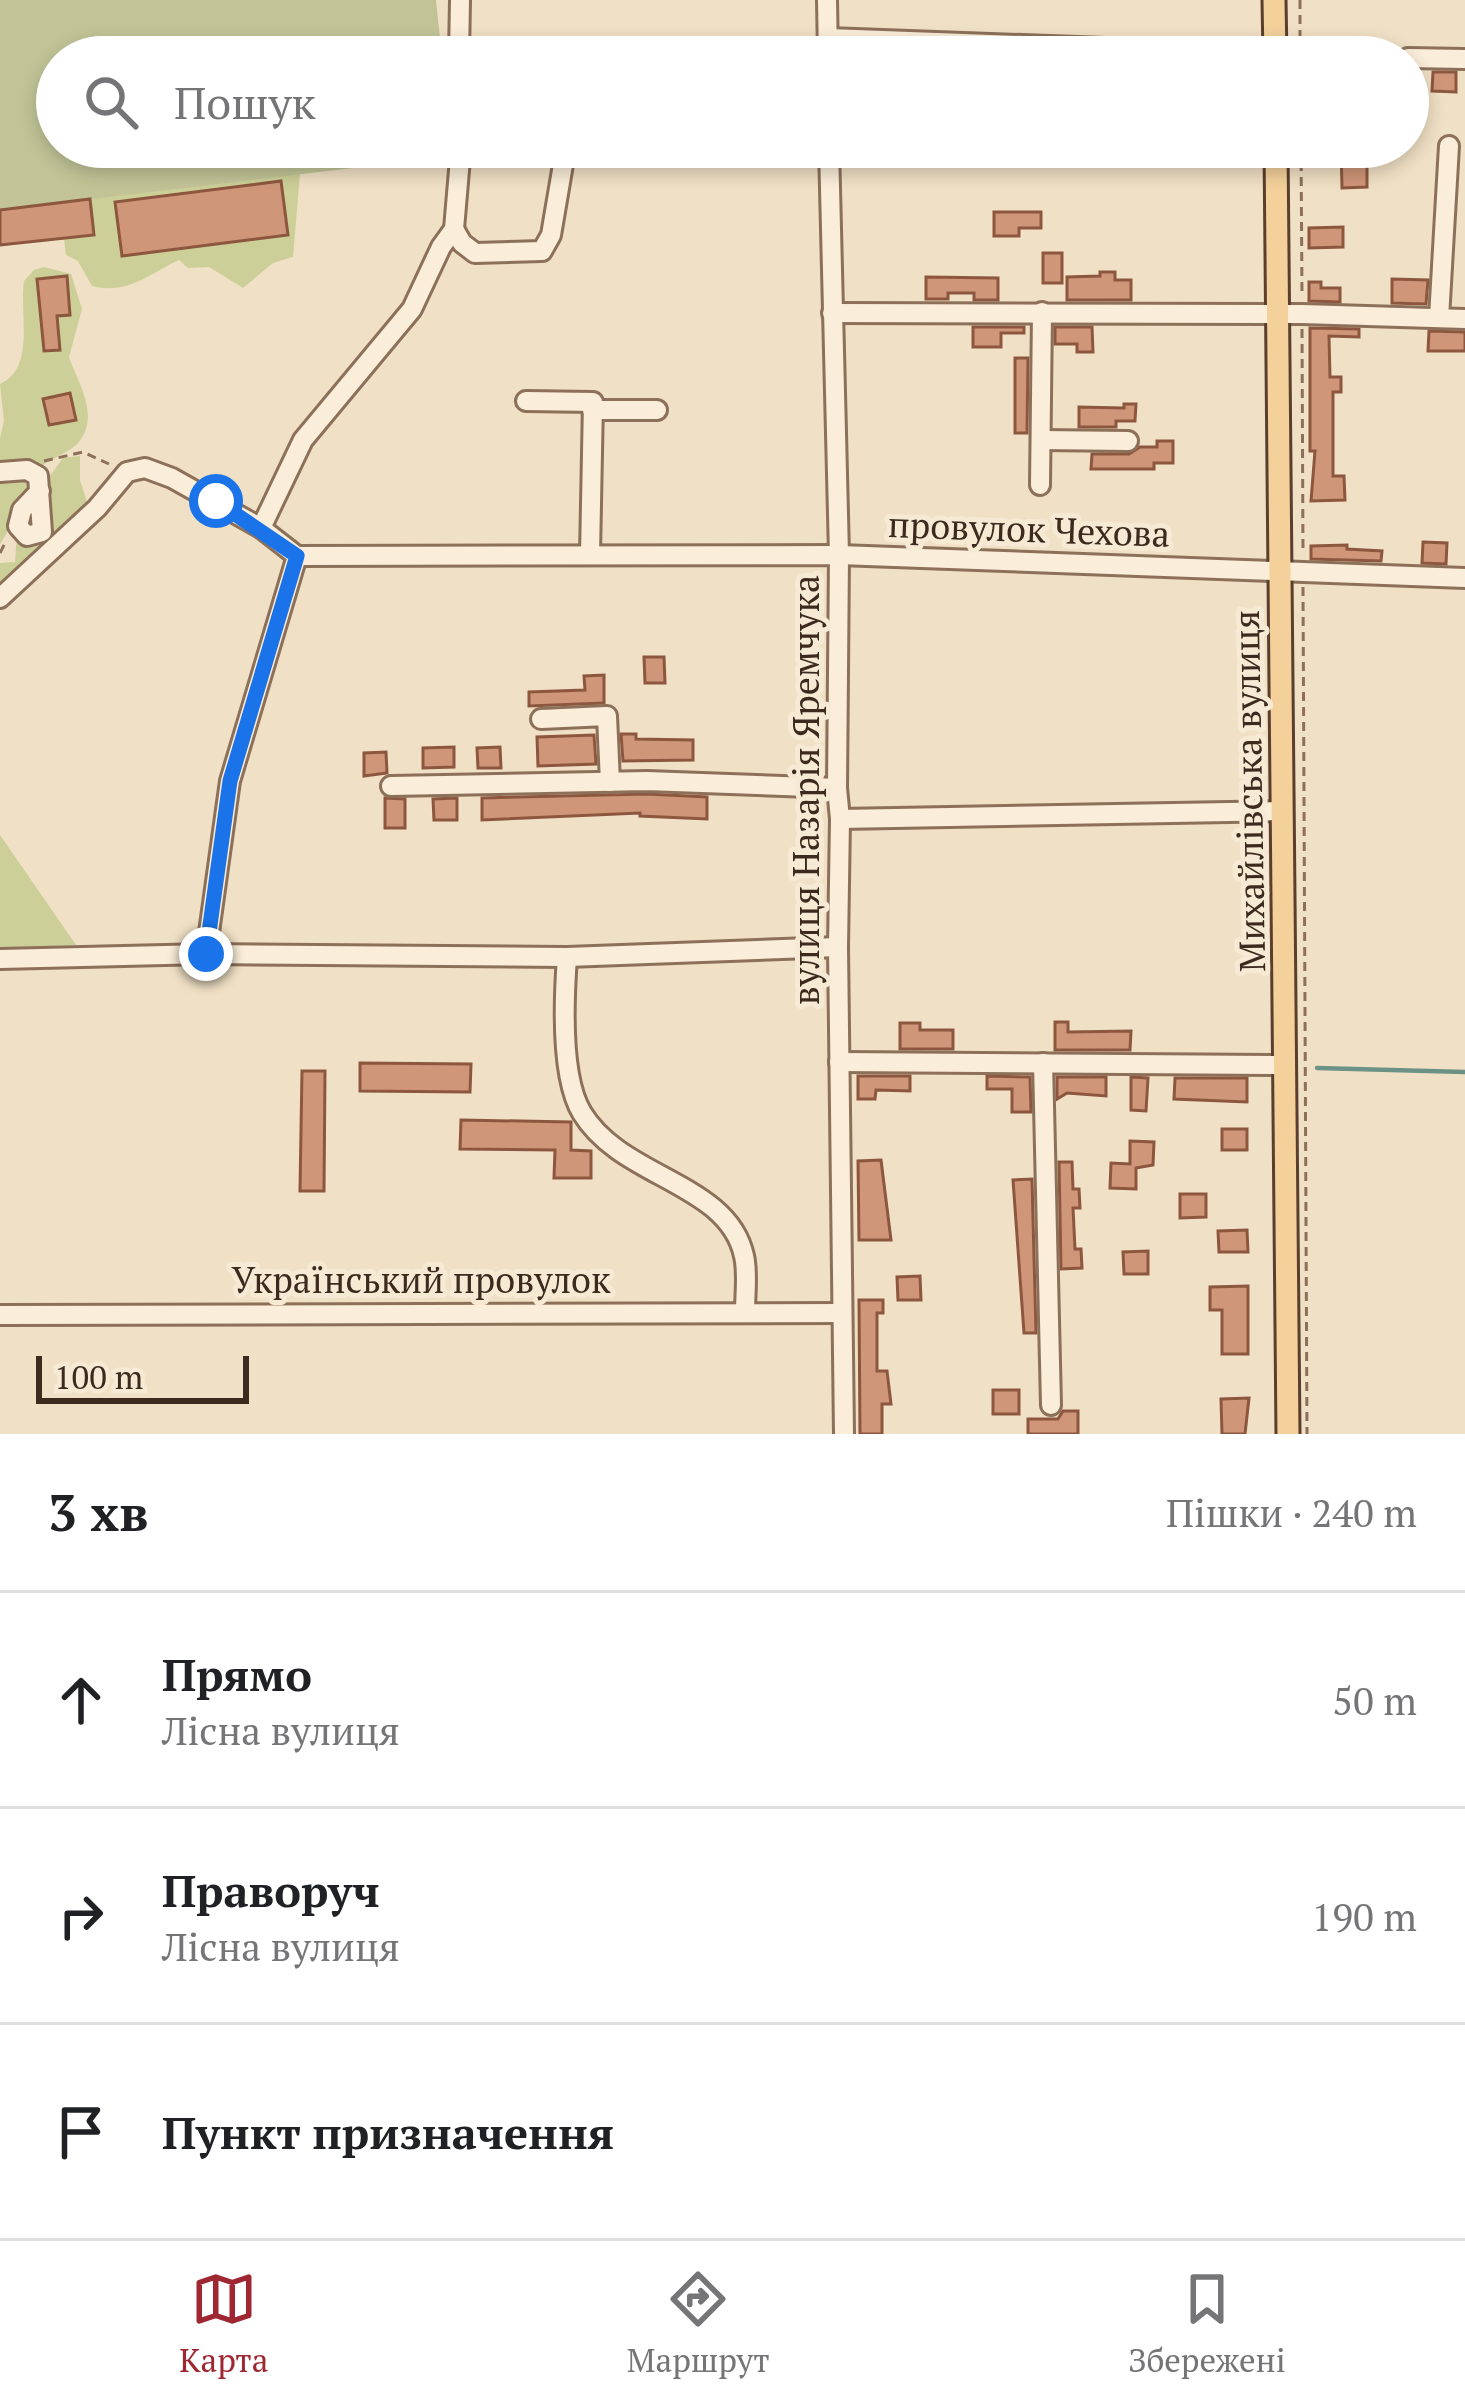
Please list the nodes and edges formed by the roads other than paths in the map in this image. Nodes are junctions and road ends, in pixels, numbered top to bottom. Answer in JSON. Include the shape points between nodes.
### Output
{"nodes":[{"id":1,"x":460,"y":0,"type":"edge"},
{"id":2,"x":827,"y":0,"type":"edge"},
{"id":3,"x":1274,"y":0,"type":"edge"},
{"id":4,"x":459,"y":36,"type":"edge"},
{"id":5,"x":828,"y":36,"type":"edge"},
{"id":6,"x":1275,"y":36,"type":"edge"},
{"id":7,"x":1429,"y":58,"type":"edge"},
{"id":8,"x":1465,"y":59,"type":"edge"},
{"id":9,"x":1448,"y":146,"type":"dead end"},
{"id":10,"x":459,"y":168,"type":"edge"},
{"id":11,"x":562,"y":168,"type":"edge"},
{"id":12,"x":829,"y":168,"type":"edge"},
{"id":13,"x":1276,"y":168,"type":"edge"},
{"id":14,"x":454,"y":230,"type":"junction"},
{"id":15,"x":1042,"y":312,"type":"junction"},
{"id":16,"x":832,"y":313,"type":"junction"},
{"id":17,"x":1278,"y":314,"type":"junction"},
{"id":18,"x":1439,"y":318,"type":"junction"},
{"id":19,"x":1465,"y":319,"type":"edge"},
{"id":20,"x":526,"y":401,"type":"dead end"},
{"id":21,"x":592,"y":410,"type":"junction"},
{"id":22,"x":657,"y":410,"type":"dead end"},
{"id":23,"x":1041,"y":440,"type":"junction"},
{"id":24,"x":1128,"y":441,"type":"dead end"},
{"id":25,"x":0,"y":472,"type":"edge"},
{"id":26,"x":1040,"y":485,"type":"dead end"},
{"id":27,"x":40,"y":491,"type":"dead end"},
{"id":28,"x":261,"y":528,"type":"junction"},
{"id":29,"x":590,"y":555,"type":"junction"},
{"id":30,"x":839,"y":555,"type":"junction"},
{"id":31,"x":297,"y":556,"type":"junction"},
{"id":32,"x":1292,"y":572,"type":"junction"},
{"id":33,"x":1465,"y":578,"type":"edge"},
{"id":34,"x":0,"y":598,"type":"edge"},
{"id":35,"x":541,"y":719,"type":"dead end"},
{"id":36,"x":610,"y":782,"type":"junction"},
{"id":37,"x":391,"y":786,"type":"dead end"},
{"id":38,"x":836,"y":788,"type":"junction"},
{"id":39,"x":1282,"y":811,"type":"junction"},
{"id":40,"x":841,"y":819,"type":"junction"},
{"id":41,"x":838,"y":947,"type":"junction"},
{"id":42,"x":206,"y":954,"type":"junction"},
{"id":43,"x":567,"y":957,"type":"junction"},
{"id":44,"x":0,"y":958,"type":"edge"},
{"id":45,"x":839,"y":1062,"type":"junction"},
{"id":46,"x":1042,"y":1064,"type":"junction"},
{"id":47,"x":1285,"y":1065,"type":"junction"},
{"id":48,"x":745,"y":1312,"type":"junction"},
{"id":49,"x":842,"y":1313,"type":"junction"},
{"id":50,"x":0,"y":1315,"type":"edge"},
{"id":51,"x":1051,"y":1405,"type":"dead end"},
{"id":52,"x":844,"y":1434,"type":"edge"},
{"id":53,"x":1288,"y":1434,"type":"edge"}],
"edges":[{"from":1,"to":4,"type":"street"},
{"from":2,"to":5,"type":"street"},
{"from":3,"to":6,"type":"main road"},
{"from":7,"to":8,"type":"street"},
{"from":9,"to":18,"type":"street"},
{"from":10,"to":14,"type":"street"},
{"from":11,"to":14,"type":"street","via":[[542,251],[475,253]]},
{"from":12,"to":16,"type":"street","name":"вулиця Назарія Яремчука"},
{"from":13,"to":17,"type":"main road","name":"Михайлівська вулиця"},
{"from":14,"to":28,"type":"street","via":[[401,327],[303,440]]},
{"from":15,"to":16,"type":"street"},
{"from":15,"to":17,"type":"street"},
{"from":15,"to":23,"type":"street"},
{"from":16,"to":30,"type":"street","name":"вулиця Назарія Яремчука"},
{"from":17,"to":18,"type":"street"},
{"from":17,"to":32,"type":"main road","name":"Михайлівська вулиця"},
{"from":18,"to":19,"type":"street"},
{"from":20,"to":21,"type":"street","via":[[593,402]]},
{"from":21,"to":22,"type":"street"},
{"from":21,"to":29,"type":"street"},
{"from":23,"to":24,"type":"street"},
{"from":23,"to":26,"type":"street"},
{"from":25,"to":27,"type":"street","via":[[27,470],[38,476]]},
{"from":28,"to":31,"type":"street"},
{"from":28,"to":34,"type":"street","via":[[172,478],[145,468],[127,472]]},
{"from":29,"to":30,"type":"street","name":"провулок Чехова"},
{"from":29,"to":31,"type":"street","name":"провулок Чехова"},
{"from":30,"to":32,"type":"street","name":"провулок Чехова"},
{"from":30,"to":38,"type":"street","name":"вулиця Назарія Яремчука"},
{"from":31,"to":42,"type":"street","via":[[230,781]]},
{"from":32,"to":33,"type":"street","name":"провулок Чехова"},
{"from":32,"to":39,"type":"main road","name":"Михайлівська вулиця"},
{"from":35,"to":36,"type":"street","via":[[607,716]]},
{"from":36,"to":37,"type":"street"},
{"from":36,"to":38,"type":"street"},
{"from":38,"to":40,"type":"street","name":"вулиця Назарія Яремчука"},
{"from":39,"to":40,"type":"street"},
{"from":39,"to":47,"type":"main road","name":"Михайлівська вулиця"},
{"from":40,"to":41,"type":"street","name":"вулиця Назарія Яремчука"},
{"from":41,"to":43,"type":"street"},
{"from":41,"to":45,"type":"street","name":"вулиця Назарія Яремчука"},
{"from":42,"to":43,"type":"street"},
{"from":42,"to":44,"type":"street"},
{"from":43,"to":48,"type":"street","via":[[571,1083],[582,1113],[612,1148],[705,1198],[737,1233],[746,1260]]},
{"from":45,"to":46,"type":"street"},
{"from":45,"to":49,"type":"street","name":"вулиця Назарія Яремчука"},
{"from":46,"to":47,"type":"street"},
{"from":46,"to":51,"type":"street"},
{"from":47,"to":53,"type":"main road","name":"Михайлівська вулиця"},
{"from":48,"to":49,"type":"street","name":"Український провулок"},
{"from":48,"to":50,"type":"street","name":"Український провулок"},
{"from":49,"to":52,"type":"street","name":"вулиця Назарія Яремчука"}]}
